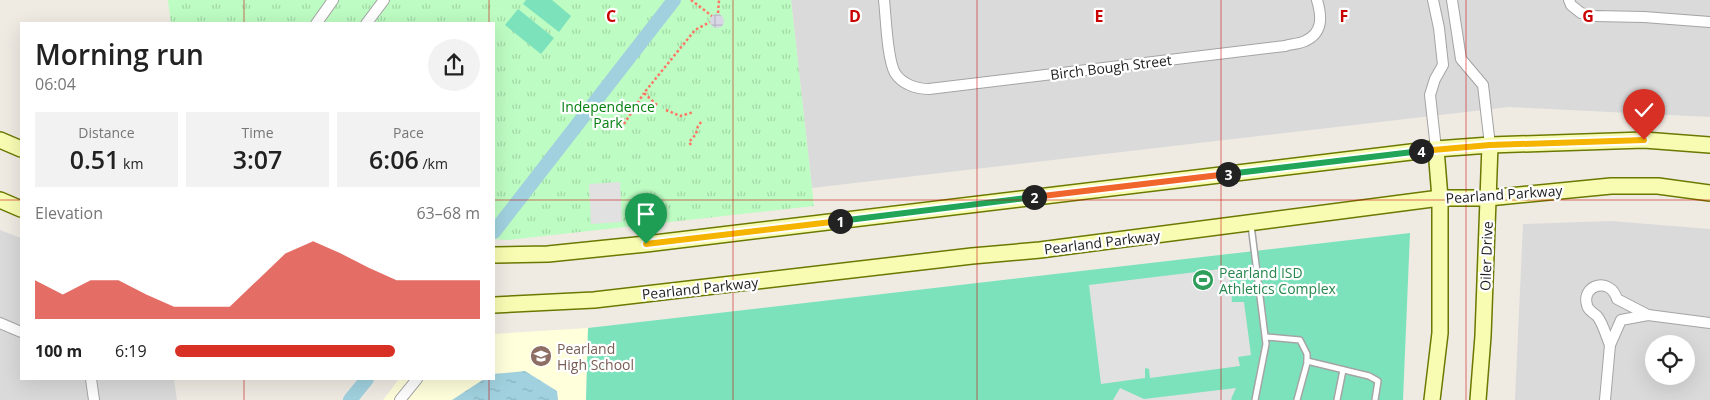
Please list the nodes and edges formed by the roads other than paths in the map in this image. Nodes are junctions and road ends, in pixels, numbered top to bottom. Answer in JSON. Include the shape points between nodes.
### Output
{"nodes":[{"id":1,"x":333,"y":0,"type":"edge"},
{"id":2,"x":384,"y":0,"type":"edge"},
{"id":3,"x":884,"y":0,"type":"edge"},
{"id":4,"x":1317,"y":0,"type":"edge"},
{"id":5,"x":1433,"y":0,"type":"edge"},
{"id":6,"x":1452,"y":0,"type":"edge"},
{"id":7,"x":1570,"y":3,"type":"edge"},
{"id":8,"x":317,"y":22,"type":"edge"},
{"id":9,"x":368,"y":22,"type":"edge"},
{"id":10,"x":1710,"y":22,"type":"edge"},
{"id":11,"x":0,"y":140,"type":"edge"},
{"id":12,"x":1490,"y":145,"type":"junction"},
{"id":13,"x":1710,"y":145,"type":"edge"},
{"id":14,"x":20,"y":149,"type":"edge"},
{"id":15,"x":1436,"y":149,"type":"junction"},
{"id":16,"x":1710,"y":194,"type":"edge"},
{"id":17,"x":1440,"y":198,"type":"junction"},
{"id":18,"x":1488,"y":198,"type":"junction"},
{"id":19,"x":0,"y":200,"type":"edge"},
{"id":20,"x":20,"y":209,"type":"edge"},
{"id":21,"x":1251,"y":224,"type":"junction"},
{"id":22,"x":495,"y":254,"type":"edge"},
{"id":23,"x":495,"y":305,"type":"edge"},
{"id":24,"x":1648,"y":315,"type":"junction"},
{"id":25,"x":0,"y":323,"type":"edge"},
{"id":26,"x":1710,"y":323,"type":"edge"},
{"id":27,"x":20,"y":332,"type":"edge"},
{"id":28,"x":1266,"y":337,"type":"junction"},
{"id":29,"x":1610,"y":345,"type":"junction"},
{"id":30,"x":1307,"y":361,"type":"junction"},
{"id":31,"x":1343,"y":370,"type":"junction"},
{"id":32,"x":91,"y":380,"type":"edge"},
{"id":33,"x":416,"y":380,"type":"edge"},
{"id":34,"x":94,"y":400,"type":"edge"},
{"id":35,"x":400,"y":400,"type":"edge"},
{"id":36,"x":1255,"y":400,"type":"edge"},
{"id":37,"x":1297,"y":400,"type":"edge"},
{"id":38,"x":1336,"y":400,"type":"edge"},
{"id":39,"x":1375,"y":400,"type":"edge"},
{"id":40,"x":1432,"y":400,"type":"edge"},
{"id":41,"x":1478,"y":400,"type":"edge"},
{"id":42,"x":1605,"y":400,"type":"edge"}],
"edges":[{"from":1,"to":8,"type":"street"},
{"from":2,"to":9,"type":"street"},
{"from":3,"to":4,"type":"street","name":"Birch Bough Street","via":[[891,61],[896,73],[917,89],[1304,42],[1321,24]]},
{"from":5,"to":15,"type":"street","via":[[1443,65],[1434,79],[1430,95]]},
{"from":6,"to":12,"type":"street","name":"Oiler Drive","via":[[1461,59],[1483,85]]},
{"from":7,"to":10,"type":"street","via":[[1581,13],[1595,16]]},
{"from":11,"to":14,"type":"main road"},
{"from":12,"to":13,"type":"main road","via":[[1644,140]]},
{"from":12,"to":15,"type":"main road"},
{"from":12,"to":18,"type":"main road","name":"Oiler Drive"},
{"from":15,"to":17,"type":"main road"},
{"from":15,"to":22,"type":"main road","via":[[646,244],[548,254]]},
{"from":16,"to":18,"type":"main road","name":"Pearland Parkway","via":[[1658,186],[1611,186]]},
{"from":17,"to":18,"type":"main road","name":"Pearland Parkway"},
{"from":17,"to":21,"type":"main road","name":"Pearland Parkway"},
{"from":17,"to":40,"type":"main road","via":[[1440,333]]},
{"from":18,"to":41,"type":"main road","name":"Oiler Drive"},
{"from":19,"to":20,"type":"main road"},
{"from":21,"to":23,"type":"main road","name":"Pearland Parkway","via":[[594,300]]},
{"from":21,"to":28,"type":"lane"},
{"from":24,"to":26,"type":"street"},
{"from":24,"to":29,"type":"street","via":[[1620,320]]},
{"from":24,"to":29,"type":"street","via":[[1617,299],[1608,287],[1599,285],[1590,290],[1586,305],[1597,316]]},
{"from":25,"to":27,"type":"street"},
{"from":28,"to":30,"type":"lane","via":[[1300,340]]},
{"from":28,"to":36,"type":"lane"},
{"from":29,"to":42,"type":"street"},
{"from":30,"to":31,"type":"lane"},
{"from":30,"to":37,"type":"lane"},
{"from":31,"to":38,"type":"lane"},
{"from":31,"to":39,"type":"lane","via":[[1378,381]]},
{"from":32,"to":34,"type":"street"},
{"from":33,"to":35,"type":"street"}]}
